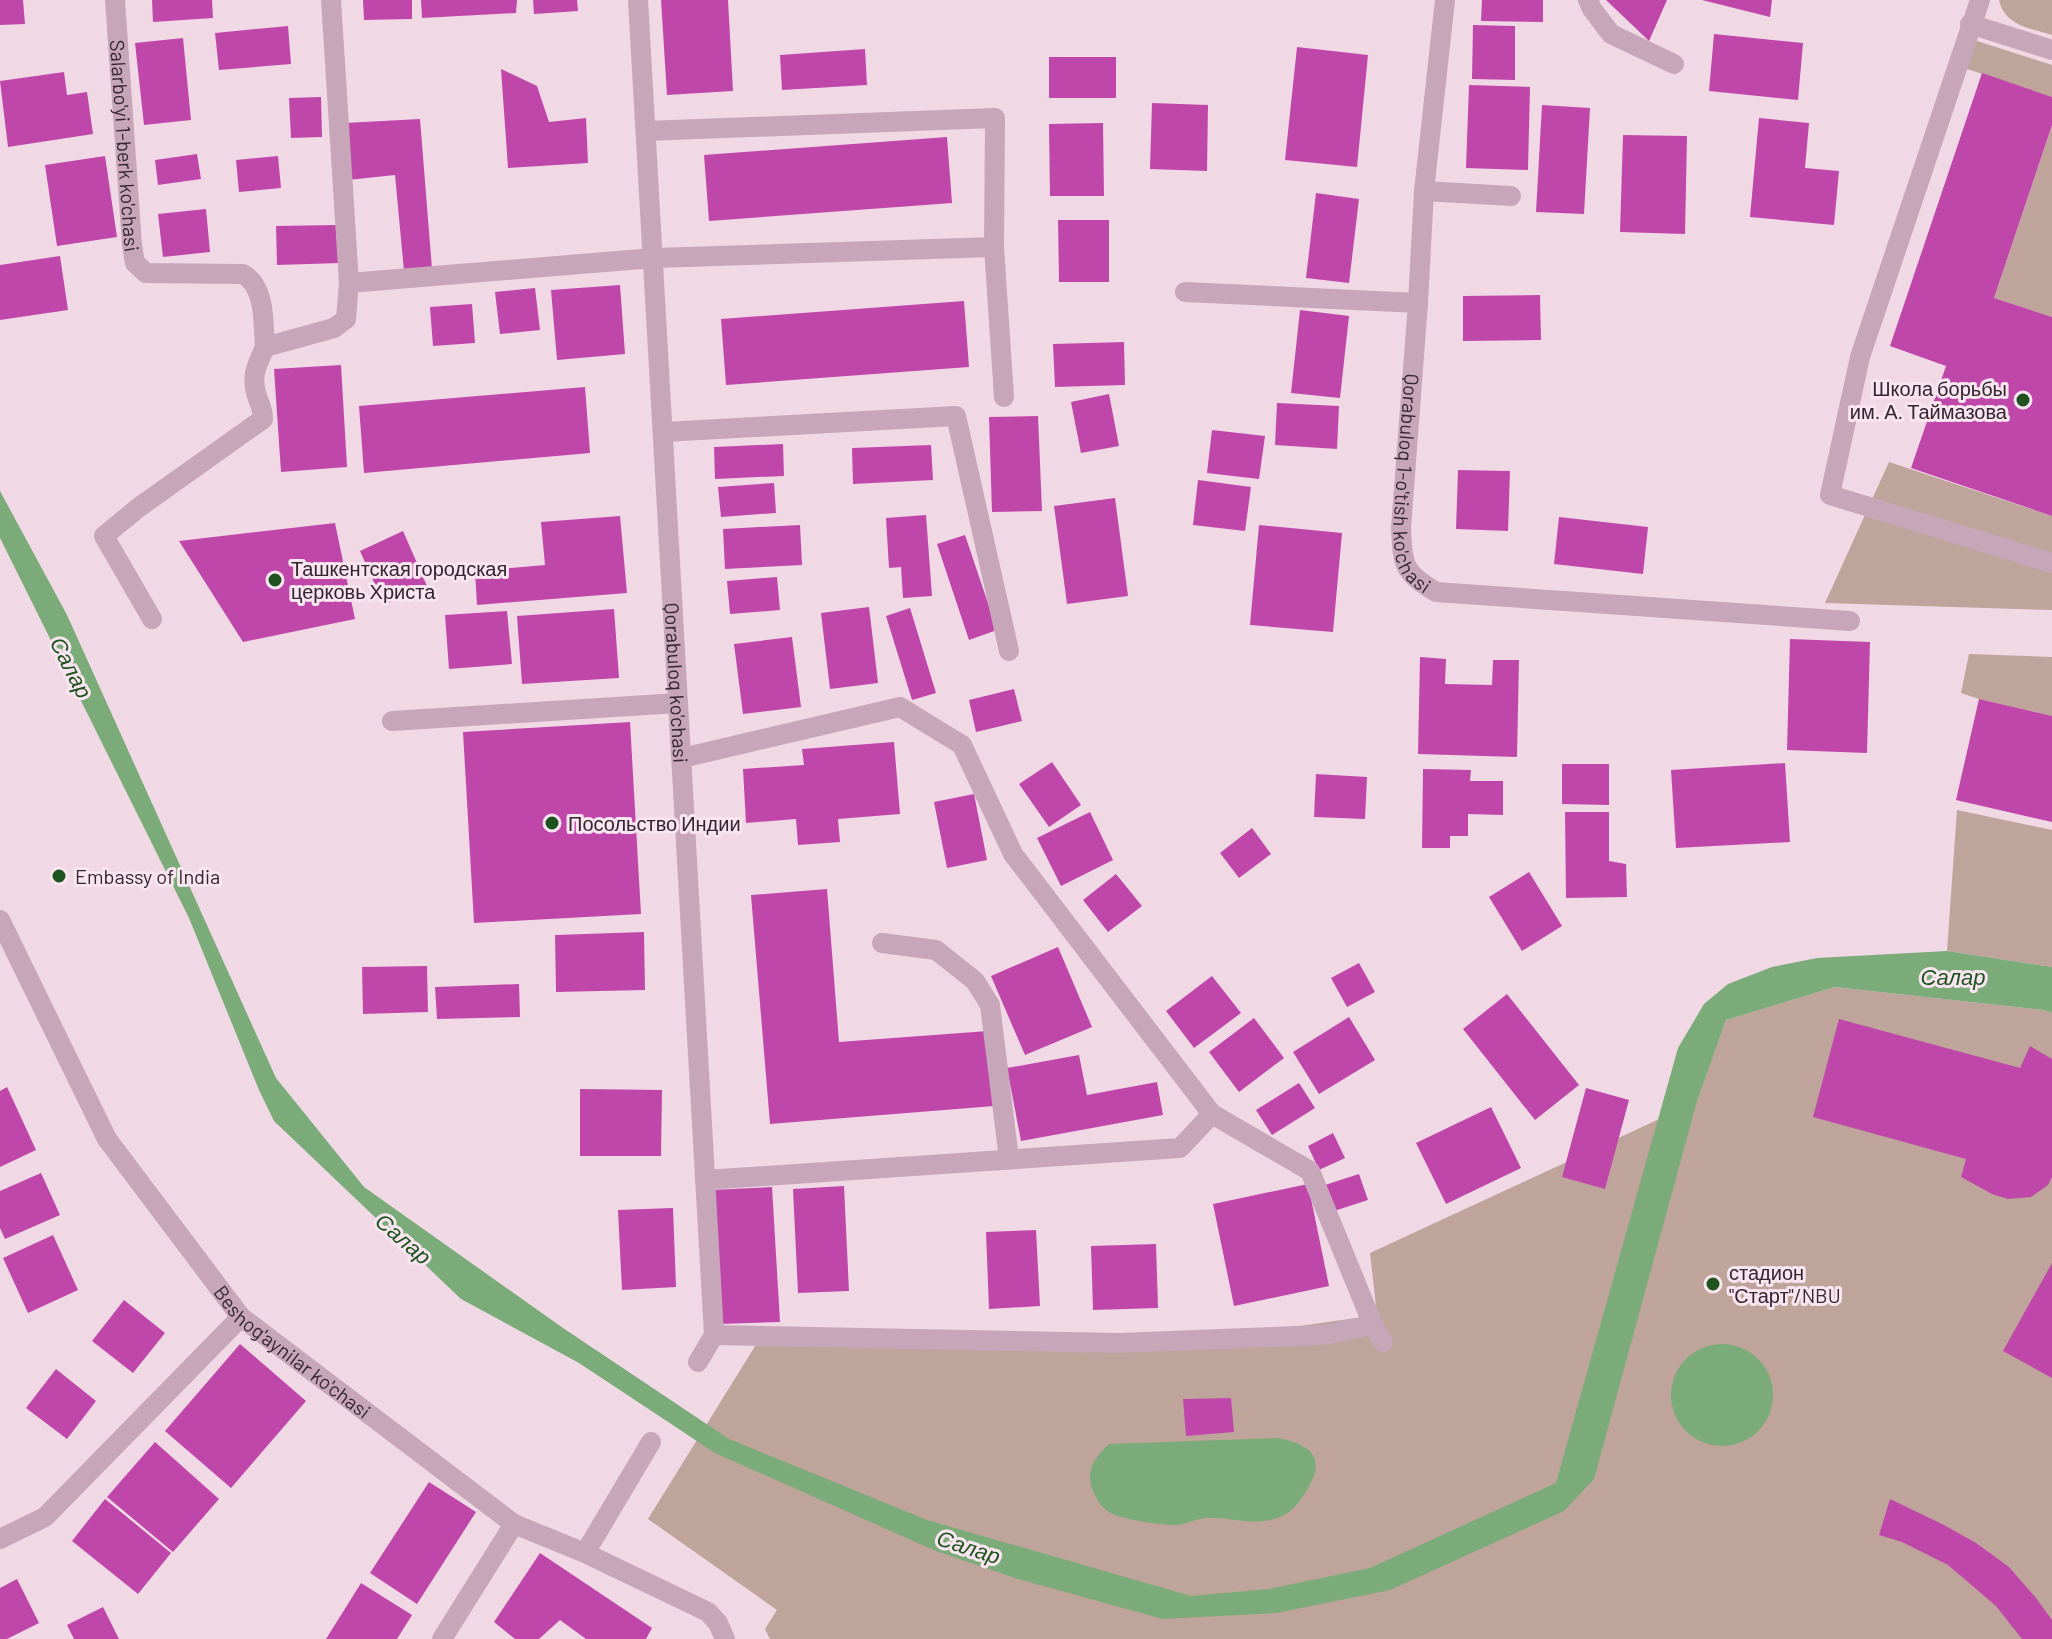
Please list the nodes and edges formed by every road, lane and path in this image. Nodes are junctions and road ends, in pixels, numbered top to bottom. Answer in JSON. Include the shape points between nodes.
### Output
{"nodes":[{"id":1,"x":115,"y":0,"type":"edge"},
{"id":2,"x":331,"y":0,"type":"edge"},
{"id":3,"x":638,"y":0,"type":"edge"},
{"id":4,"x":1445,"y":0,"type":"edge"},
{"id":5,"x":1588,"y":0,"type":"edge"},
{"id":6,"x":1980,"y":0,"type":"edge"},
{"id":7,"x":1970,"y":24,"type":"junction"},
{"id":8,"x":2052,"y":50,"type":"edge"},
{"id":9,"x":1674,"y":64,"type":"dead end"},
{"id":10,"x":646,"y":131,"type":"junction"},
{"id":11,"x":1424,"y":191,"type":"junction"},
{"id":12,"x":1511,"y":196,"type":"dead end"},
{"id":13,"x":994,"y":247,"type":"junction"},
{"id":14,"x":654,"y":258,"type":"junction"},
{"id":15,"x":349,"y":283,"type":"junction"},
{"id":16,"x":1185,"y":292,"type":"dead end"},
{"id":17,"x":1418,"y":303,"type":"junction"},
{"id":18,"x":265,"y":347,"type":"junction"},
{"id":19,"x":1004,"y":397,"type":"dead end"},
{"id":20,"x":664,"y":432,"type":"junction"},
{"id":21,"x":2052,"y":563,"type":"edge"},
{"id":22,"x":152,"y":619,"type":"dead end"},
{"id":23,"x":1850,"y":621,"type":"dead end"},
{"id":24,"x":1009,"y":651,"type":"dead end"},
{"id":25,"x":678,"y":703,"type":"junction"},
{"id":26,"x":392,"y":721,"type":"dead end"},
{"id":27,"x":682,"y":758,"type":"junction"},
{"id":28,"x":0,"y":920,"type":"edge"},
{"id":29,"x":882,"y":943,"type":"dead end"},
{"id":30,"x":1212,"y":1114,"type":"junction"},
{"id":31,"x":1009,"y":1159,"type":"junction"},
{"id":32,"x":705,"y":1180,"type":"junction"},
{"id":33,"x":241,"y":1317,"type":"junction"},
{"id":34,"x":714,"y":1335,"type":"junction"},
{"id":35,"x":698,"y":1362,"type":"dead end"},
{"id":36,"x":651,"y":1442,"type":"dead end"},
{"id":37,"x":514,"y":1524,"type":"junction"},
{"id":38,"x":0,"y":1539,"type":"edge"},
{"id":39,"x":585,"y":1553,"type":"junction"},
{"id":40,"x":442,"y":1639,"type":"edge"},
{"id":41,"x":725,"y":1639,"type":"edge"}],
"edges":[{"from":1,"to":18,"type":"street","name":"Salarbo'yi 1-berk ko'chasi","via":[[135,263],[146,273],[250,278],[259,290]]},
{"from":2,"to":15,"type":"street"},
{"from":3,"to":10,"type":"street","name":"Qorabuloq ko'chasi"},
{"from":4,"to":11,"type":"street","name":"Qorabuloq 1-o'tish ko'chasi"},
{"from":5,"to":9,"type":"street","via":[[1611,34]]},
{"from":6,"to":7,"type":"street"},
{"from":7,"to":8,"type":"street"},
{"from":7,"to":21,"type":"street","via":[[1860,357],[1830,495]]},
{"from":10,"to":13,"type":"street","via":[[995,118]]},
{"from":10,"to":14,"type":"street","name":"Qorabuloq ko'chasi"},
{"from":11,"to":12,"type":"street"},
{"from":11,"to":17,"type":"street","name":"Qorabuloq 1-o'tish ko'chasi"},
{"from":13,"to":14,"type":"street"},
{"from":13,"to":19,"type":"street"},
{"from":14,"to":15,"type":"street"},
{"from":14,"to":20,"type":"street","name":"Qorabuloq ko'chasi"},
{"from":15,"to":18,"type":"street","via":[[346,319],[334,328]]},
{"from":16,"to":17,"type":"street"},
{"from":17,"to":23,"type":"street","name":"Qorabuloq 1-o'tish ko'chasi","via":[[1401,528],[1407,571],[1419,581],[1436,592]]},
{"from":18,"to":22,"type":"street","via":[[253,374],[263,419],[104,536]]},
{"from":20,"to":24,"type":"street","via":[[956,416]]},
{"from":20,"to":25,"type":"street","name":"Qorabuloq ko'chasi"},
{"from":25,"to":26,"type":"street"},
{"from":25,"to":27,"type":"street","name":"Qorabuloq ko'chasi"},
{"from":27,"to":30,"type":"street","via":[[900,707],[962,745],[1013,854]]},
{"from":27,"to":32,"type":"street","name":"Qorabuloq ko'chasi"},
{"from":28,"to":33,"type":"street","name":"Beshog'aynilar ko'chasi","via":[[107,1139]]},
{"from":29,"to":31,"type":"street","via":[[936,950],[975,981],[990,1005]]},
{"from":30,"to":31,"type":"street","via":[[1180,1148]]},
{"from":30,"to":34,"type":"street","via":[[1310,1171],[1378,1333],[1118,1343]]},
{"from":31,"to":32,"type":"street"},
{"from":32,"to":34,"type":"street","name":"Qorabuloq ko'chasi"},
{"from":33,"to":37,"type":"street","name":"Beshog'aynilar ko'chasi"},
{"from":33,"to":38,"type":"street","via":[[45,1517]]},
{"from":34,"to":35,"type":"street"},
{"from":36,"to":39,"type":"street"},
{"from":37,"to":39,"type":"street","name":"Beshog'aynilar ko'chasi"},
{"from":37,"to":40,"type":"street"},
{"from":39,"to":41,"type":"street","name":"Beshog'aynilar ko'chasi","via":[[708,1612]]}]}
